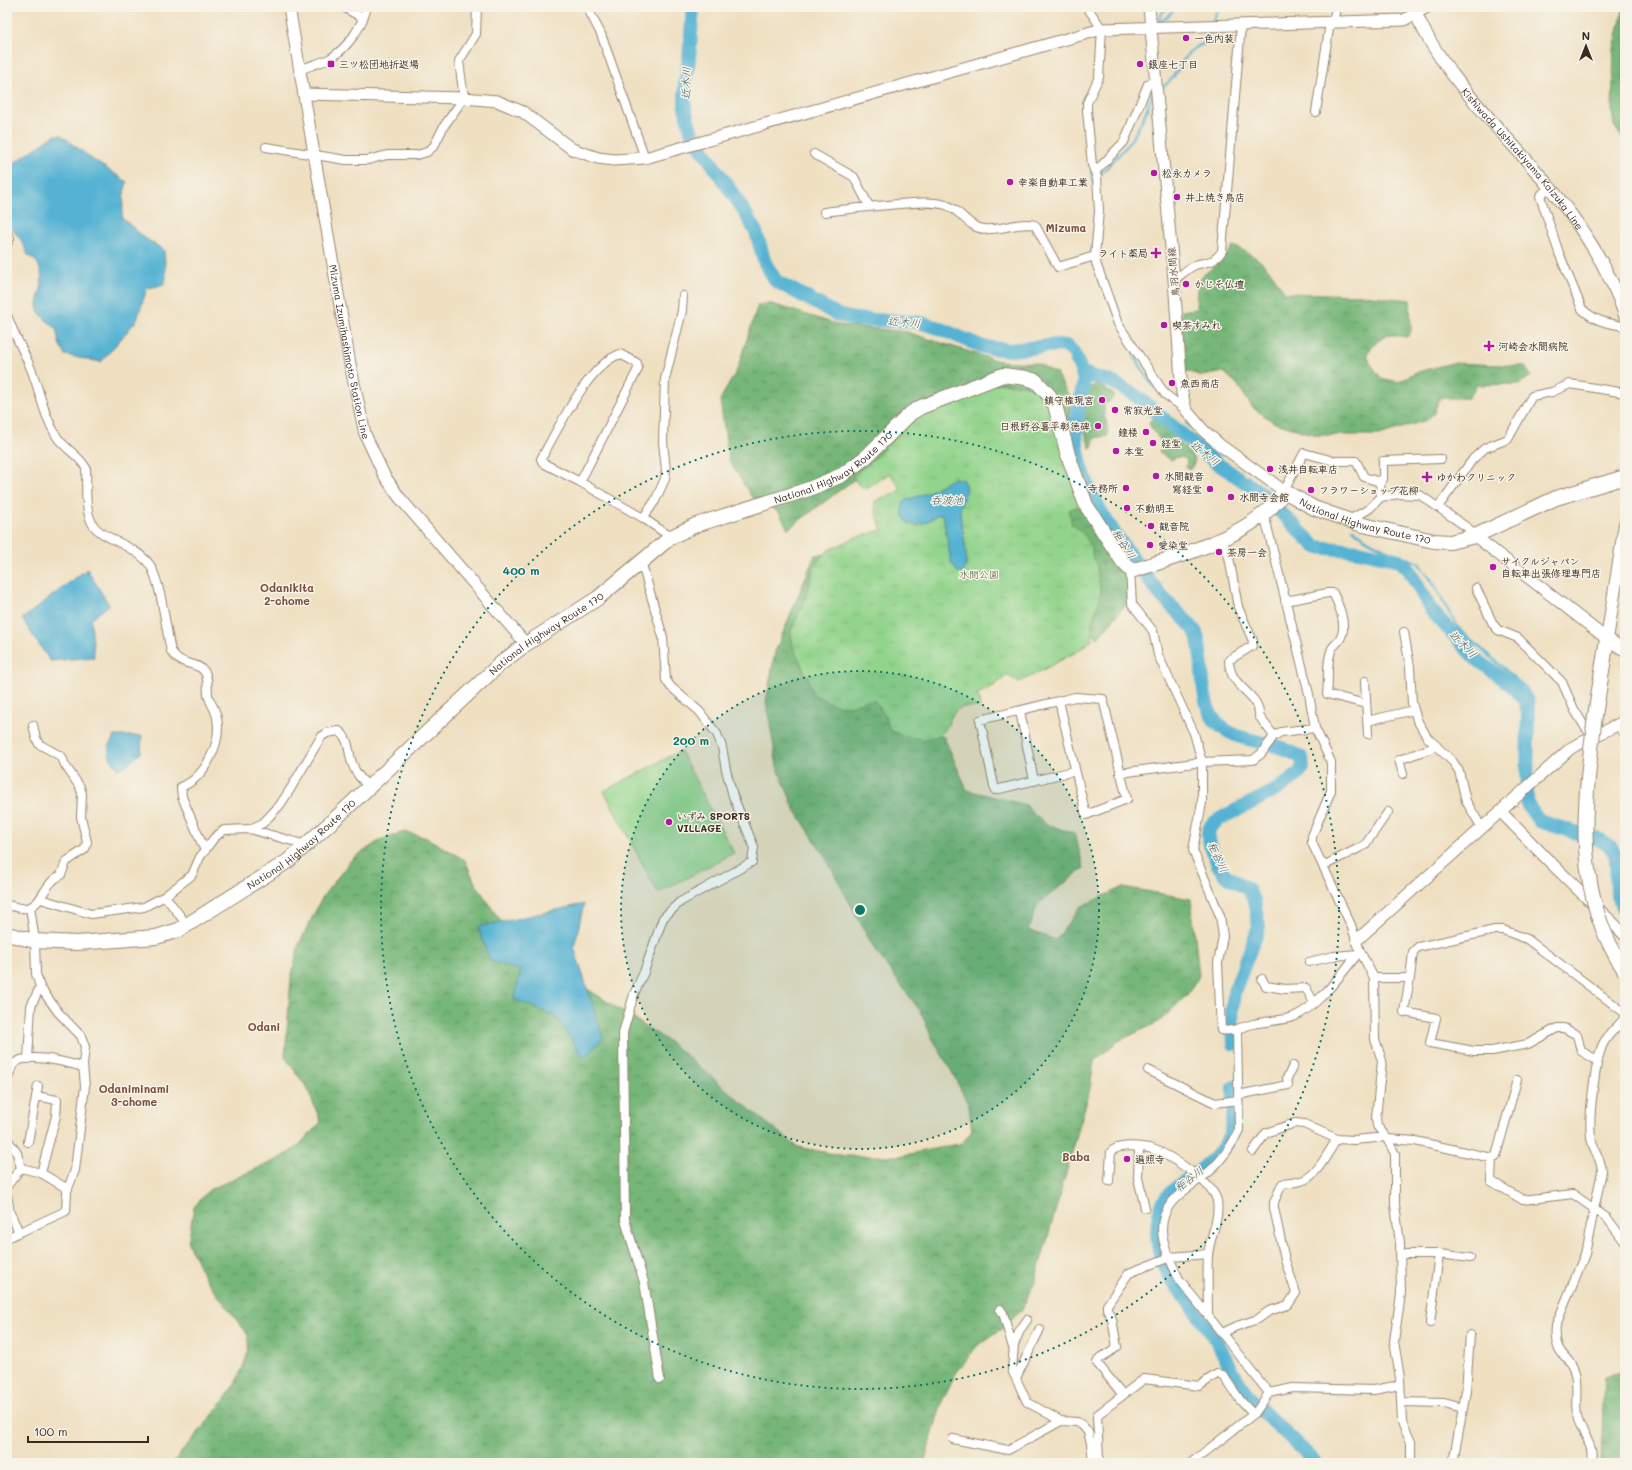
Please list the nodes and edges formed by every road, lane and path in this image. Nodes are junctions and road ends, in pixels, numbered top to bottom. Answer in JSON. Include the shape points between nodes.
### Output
{"nodes":[{"id":1,"x":289,"y":7,"type":"edge"},
{"id":2,"x":343,"y":7,"type":"edge"},
{"id":3,"x":367,"y":7,"type":"edge"},
{"id":4,"x":477,"y":7,"type":"edge"},
{"id":5,"x":587,"y":7,"type":"edge"},
{"id":6,"x":1087,"y":7,"type":"edge"},
{"id":7,"x":1149,"y":7,"type":"edge"},
{"id":8,"x":1336,"y":7,"type":"edge"},
{"id":9,"x":1427,"y":7,"type":"edge"},
{"id":10,"x":1414,"y":10,"type":"edge"},
{"id":11,"x":363,"y":18,"type":"junction"},
{"id":12,"x":1332,"y":23,"type":"junction"},
{"id":13,"x":1241,"y":25,"type":"junction"},
{"id":14,"x":1151,"y":27,"type":"junction"},
{"id":15,"x":1102,"y":29,"type":"junction"},
{"id":16,"x":299,"y":70,"type":"junction"},
{"id":17,"x":1156,"y":80,"type":"junction"},
{"id":18,"x":304,"y":94,"type":"junction"},
{"id":19,"x":464,"y":98,"type":"junction"},
{"id":20,"x":1316,"y":112,"type":"dead end"},
{"id":21,"x":266,"y":147,"type":"dead end"},
{"id":22,"x":814,"y":154,"type":"dead end"},
{"id":23,"x":314,"y":156,"type":"junction"},
{"id":24,"x":645,"y":158,"type":"junction"},
{"id":25,"x":1095,"y":172,"type":"junction"},
{"id":26,"x":1548,"y":188,"type":"junction"},
{"id":27,"x":869,"y":206,"type":"junction"},
{"id":28,"x":824,"y":212,"type":"dead end"},
{"id":29,"x":7,"y":234,"type":"edge"},
{"id":30,"x":7,"y":244,"type":"edge"},
{"id":31,"x":1095,"y":256,"type":"junction"},
{"id":32,"x":1174,"y":280,"type":"junction"},
{"id":33,"x":684,"y":296,"type":"dead end"},
{"id":34,"x":1625,"y":314,"type":"edge"},
{"id":35,"x":7,"y":315,"type":"edge"},
{"id":36,"x":1625,"y":326,"type":"edge"},
{"id":37,"x":1625,"y":393,"type":"edge"},
{"id":38,"x":1186,"y":410,"type":"junction"},
{"id":39,"x":1441,"y":459,"type":"dead end"},
{"id":40,"x":1625,"y":477,"type":"edge"},
{"id":41,"x":580,"y":482,"type":"junction"},
{"id":42,"x":1380,"y":482,"type":"junction"},
{"id":43,"x":1282,"y":494,"type":"junction"},
{"id":44,"x":1380,"y":498,"type":"junction"},
{"id":45,"x":1438,"y":507,"type":"junction"},
{"id":46,"x":1265,"y":512,"type":"junction"},
{"id":47,"x":643,"y":518,"type":"junction"},
{"id":48,"x":1348,"y":521,"type":"junction"},
{"id":49,"x":1625,"y":524,"type":"edge"},
{"id":50,"x":671,"y":536,"type":"junction"},
{"id":51,"x":1475,"y":536,"type":"junction"},
{"id":52,"x":1222,"y":539,"type":"junction"},
{"id":53,"x":641,"y":561,"type":"junction"},
{"id":54,"x":1132,"y":570,"type":"junction"},
{"id":55,"x":1476,"y":588,"type":"dead end"},
{"id":56,"x":1285,"y":601,"type":"junction"},
{"id":57,"x":1404,"y":632,"type":"dead end"},
{"id":58,"x":1607,"y":640,"type":"junction"},
{"id":59,"x":526,"y":644,"type":"junction"},
{"id":60,"x":1625,"y":650,"type":"edge"},
{"id":61,"x":1366,"y":681,"type":"dead end"},
{"id":62,"x":1059,"y":701,"type":"junction"},
{"id":63,"x":1366,"y":704,"type":"junction"},
{"id":64,"x":1414,"y":710,"type":"junction"},
{"id":65,"x":1020,"y":711,"type":"junction"},
{"id":66,"x":1367,"y":721,"type":"junction"},
{"id":67,"x":1621,"y":723,"type":"edge"},
{"id":68,"x":33,"y":725,"type":"dead end"},
{"id":69,"x":1315,"y":728,"type":"junction"},
{"id":70,"x":1368,"y":734,"type":"dead end"},
{"id":71,"x":1625,"y":734,"type":"edge"},
{"id":72,"x":1274,"y":736,"type":"junction"},
{"id":73,"x":1592,"y":738,"type":"junction"},
{"id":74,"x":1437,"y":746,"type":"junction"},
{"id":75,"x":1202,"y":762,"type":"junction"},
{"id":76,"x":1074,"y":771,"type":"junction"},
{"id":77,"x":1120,"y":773,"type":"junction"},
{"id":78,"x":1403,"y":774,"type":"dead end"},
{"id":79,"x":1034,"y":781,"type":"junction"},
{"id":80,"x":369,"y":787,"type":"junction"},
{"id":81,"x":1388,"y":812,"type":"dead end"},
{"id":82,"x":1501,"y":812,"type":"junction"},
{"id":83,"x":1482,"y":828,"type":"junction"},
{"id":84,"x":250,"y":829,"type":"junction"},
{"id":85,"x":306,"y":845,"type":"junction"},
{"id":86,"x":205,"y":851,"type":"junction"},
{"id":87,"x":1322,"y":866,"type":"junction"},
{"id":88,"x":165,"y":896,"type":"junction"},
{"id":89,"x":41,"y":899,"type":"junction"},
{"id":90,"x":7,"y":905,"type":"edge"},
{"id":91,"x":30,"y":907,"type":"junction"},
{"id":92,"x":187,"y":924,"type":"junction"},
{"id":93,"x":7,"y":934,"type":"edge"},
{"id":94,"x":1625,"y":935,"type":"edge"},
{"id":95,"x":1357,"y":940,"type":"junction"},
{"id":96,"x":35,"y":941,"type":"junction"},
{"id":97,"x":1359,"y":953,"type":"junction"},
{"id":98,"x":1309,"y":962,"type":"dead end"},
{"id":99,"x":1625,"y":971,"type":"edge"},
{"id":100,"x":1374,"y":978,"type":"junction"},
{"id":101,"x":1410,"y":978,"type":"junction"},
{"id":102,"x":1262,"y":979,"type":"dead end"},
{"id":103,"x":40,"y":987,"type":"junction"},
{"id":104,"x":1314,"y":1003,"type":"junction"},
{"id":105,"x":1625,"y":1013,"type":"edge"},
{"id":106,"x":1625,"y":1018,"type":"edge"},
{"id":107,"x":1237,"y":1031,"type":"junction"},
{"id":108,"x":28,"y":1059,"type":"junction"},
{"id":109,"x":1598,"y":1061,"type":"junction"},
{"id":110,"x":1293,"y":1066,"type":"dead end"},
{"id":111,"x":83,"y":1067,"type":"junction"},
{"id":112,"x":1148,"y":1070,"type":"dead end"},
{"id":113,"x":7,"y":1080,"type":"edge"},
{"id":114,"x":1517,"y":1080,"type":"dead end"},
{"id":115,"x":38,"y":1086,"type":"dead end"},
{"id":116,"x":36,"y":1096,"type":"junction"},
{"id":117,"x":1238,"y":1098,"type":"junction"},
{"id":118,"x":1387,"y":1138,"type":"junction"},
{"id":119,"x":1337,"y":1139,"type":"junction"},
{"id":120,"x":7,"y":1140,"type":"edge"},
{"id":121,"x":28,"y":1142,"type":"dead end"},
{"id":122,"x":1138,"y":1148,"type":"junction"},
{"id":123,"x":1253,"y":1151,"type":"dead end"},
{"id":124,"x":1492,"y":1158,"type":"junction"},
{"id":125,"x":21,"y":1168,"type":"junction"},
{"id":126,"x":41,"y":1173,"type":"junction"},
{"id":127,"x":1199,"y":1178,"type":"junction"},
{"id":128,"x":1109,"y":1181,"type":"dead end"},
{"id":129,"x":7,"y":1186,"type":"edge"},
{"id":130,"x":68,"y":1189,"type":"junction"},
{"id":131,"x":7,"y":1195,"type":"edge"},
{"id":132,"x":1145,"y":1208,"type":"dead end"},
{"id":133,"x":1596,"y":1208,"type":"junction"},
{"id":134,"x":19,"y":1232,"type":"junction"},
{"id":135,"x":7,"y":1238,"type":"edge"},
{"id":136,"x":1625,"y":1242,"type":"edge"},
{"id":137,"x":1208,"y":1254,"type":"junction"},
{"id":138,"x":1401,"y":1254,"type":"junction"},
{"id":139,"x":1439,"y":1254,"type":"junction"},
{"id":140,"x":1170,"y":1257,"type":"junction"},
{"id":141,"x":1470,"y":1258,"type":"dead end"},
{"id":142,"x":1000,"y":1309,"type":"dead end"},
{"id":143,"x":1208,"y":1316,"type":"junction"},
{"id":144,"x":1027,"y":1320,"type":"dead end"},
{"id":145,"x":1430,"y":1323,"type":"dead end"},
{"id":146,"x":1040,"y":1329,"type":"dead end"},
{"id":147,"x":1222,"y":1333,"type":"junction"},
{"id":148,"x":1470,"y":1335,"type":"dead end"},
{"id":149,"x":1013,"y":1350,"type":"junction"},
{"id":150,"x":1016,"y":1378,"type":"junction"},
{"id":151,"x":660,"y":1379,"type":"dead end"},
{"id":152,"x":1400,"y":1385,"type":"junction"},
{"id":153,"x":1269,"y":1393,"type":"junction"},
{"id":154,"x":1123,"y":1395,"type":"junction"},
{"id":155,"x":1401,"y":1402,"type":"junction"},
{"id":156,"x":1463,"y":1408,"type":"junction"},
{"id":157,"x":1254,"y":1413,"type":"junction"},
{"id":158,"x":1061,"y":1421,"type":"junction"},
{"id":159,"x":953,"y":1439,"type":"dead end"},
{"id":160,"x":1092,"y":1463,"type":"edge"},
{"id":161,"x":1191,"y":1463,"type":"edge"},
{"id":162,"x":1411,"y":1463,"type":"edge"},
{"id":163,"x":1452,"y":1463,"type":"edge"},
{"id":164,"x":1590,"y":1463,"type":"edge"}],
"edges":[{"from":1,"to":16,"type":"street","name":"Mizuma Izumihashimoto Station Line"},
{"from":2,"to":11,"type":"street"},
{"from":3,"to":11,"type":"street"},
{"from":4,"to":19,"type":"street","via":[[476,34],[459,61]]},
{"from":5,"to":24,"type":"street","via":[[601,34]]},
{"from":6,"to":15,"type":"street"},
{"from":7,"to":14,"type":"street","name":"鳥羽水間線"},
{"from":8,"to":12,"type":"street"},
{"from":9,"to":10,"type":"street"},
{"from":10,"to":12,"type":"street","via":[[1404,20]]},
{"from":10,"to":26,"type":"main road","name":"Kishiwada Ushitakiyama Kaizuka Line","via":[[1454,77]]},
{"from":11,"to":16,"type":"street","via":[[359,28],[344,46],[329,58]]},
{"from":12,"to":13,"type":"street"},
{"from":12,"to":20,"type":"street"},
{"from":13,"to":14,"type":"street"},
{"from":13,"to":32,"type":"street","via":[[1222,251],[1217,259],[1194,265]]},
{"from":14,"to":15,"type":"street"},
{"from":14,"to":17,"type":"street","name":"鳥羽水間線"},
{"from":15,"to":24,"type":"street"},
{"from":15,"to":25,"type":"street","via":[[1099,77],[1087,103],[1092,165]]},
{"from":16,"to":18,"type":"street","name":"Mizuma Izumihashimoto Station Line"},
{"from":17,"to":25,"type":"street","via":[[1148,84],[1124,142]]},
{"from":17,"to":32,"type":"street","name":"鳥羽水間線"},
{"from":18,"to":19,"type":"street"},
{"from":18,"to":23,"type":"street","name":"Mizuma Izumihashimoto Station Line"},
{"from":19,"to":23,"type":"street","via":[[444,126],[434,146],[427,152],[417,155],[388,155],[368,160]]},
{"from":19,"to":24,"type":"street","via":[[484,99],[509,105],[523,112],[572,149],[587,154],[614,160]]},
{"from":21,"to":23,"type":"street"},
{"from":22,"to":27,"type":"street","via":[[854,177]]},
{"from":23,"to":59,"type":"street","name":"Mizuma Izumihashimoto Station Line","via":[[359,412],[370,448],[392,489]]},
{"from":25,"to":31,"type":"street","via":[[1099,211]]},
{"from":26,"to":34,"type":"main road","name":"Kishiwada Ushitakiyama Kaizuka Line","via":[[1600,258]]},
{"from":26,"to":36,"type":"street","via":[[1540,196],[1559,253],[1582,309],[1601,322]]},
{"from":27,"to":28,"type":"street"},
{"from":27,"to":31,"type":"street","via":[[927,203],[946,205],[957,211],[974,227],[984,229],[1036,225],[1058,267]]},
{"from":29,"to":30,"type":"street","via":[[10,238]]},
{"from":31,"to":38,"type":"street","via":[[1118,324],[1165,394]]},
{"from":32,"to":38,"type":"street","name":"鳥羽水間線","via":[[1182,393]]},
{"from":33,"to":47,"type":"street","via":[[665,379],[665,479]]},
{"from":35,"to":86,"type":"street","via":[[34,377],[39,398],[57,436],[86,468],[92,524],[143,557],[156,581],[171,651],[183,663],[205,671],[210,701],[218,718],[216,744],[204,768],[190,784],[181,787],[182,797]]},
{"from":37,"to":45,"type":"street","via":[[1570,384],[1552,392],[1532,396],[1508,439],[1486,448],[1473,459]]},
{"from":38,"to":43,"type":"street","via":[[1220,445]]},
{"from":39,"to":42,"type":"street","via":[[1383,461],[1383,479]]},
{"from":40,"to":51,"type":"highway","name":"National Highway Route 170","via":[[1556,498]]},
{"from":41,"to":41,"type":"street","via":[[543,463],[541,458],[577,396],[601,366],[620,354],[637,363],[638,369]]},
{"from":41,"to":47,"type":"street"},
{"from":42,"to":43,"type":"street","via":[[1364,477],[1356,462],[1334,461],[1304,453]]},
{"from":42,"to":44,"type":"street"},
{"from":43,"to":46,"type":"highway"},
{"from":43,"to":48,"type":"highway","name":"National Highway Route 170"},
{"from":44,"to":45,"type":"street","via":[[1399,494],[1420,495]]},
{"from":44,"to":48,"type":"street","via":[[1369,509]]},
{"from":45,"to":51,"type":"street"},
{"from":46,"to":52,"type":"highway"},
{"from":46,"to":56,"type":"street"},
{"from":47,"to":50,"type":"street"},
{"from":48,"to":51,"type":"highway","name":"National Highway Route 170","via":[[1443,542]]},
{"from":49,"to":58,"type":"main road"},
{"from":50,"to":53,"type":"highway","name":"National Highway Route 170"},
{"from":50,"to":54,"type":"highway","name":"National Highway Route 170","via":[[696,525],[831,481],[852,469],[911,413],[921,407],[979,383],[1003,375],[1014,375],[1036,381],[1049,395],[1055,405],[1070,462],[1086,504],[1110,544]]},
{"from":51,"to":58,"type":"street"},
{"from":52,"to":54,"type":"highway","via":[[1153,565]]},
{"from":52,"to":72,"type":"street","via":[[1229,557],[1238,607],[1253,641],[1252,646],[1229,660],[1229,669],[1238,685],[1260,709],[1259,716]]},
{"from":53,"to":59,"type":"highway","name":"National Highway Route 170","via":[[598,598]]},
{"from":53,"to":151,"type":"street","via":[[663,637],[666,680],[699,712],[717,734],[734,796],[754,847],[752,862],[680,902],[663,918],[634,994],[623,1033],[625,1220],[644,1282]]},
{"from":54,"to":75,"type":"street","via":[[1132,604],[1153,631],[1158,655],[1194,733]]},
{"from":55,"to":73,"type":"street","via":[[1498,630],[1518,638],[1562,682],[1574,709]]},
{"from":56,"to":63,"type":"street","via":[[1333,594],[1341,614],[1342,632],[1341,638],[1331,649],[1327,694]]},
{"from":56,"to":69,"type":"street"},
{"from":57,"to":64,"type":"street"},
{"from":58,"to":60,"type":"main road"},
{"from":58,"to":99,"type":"highway","bridge":true,"via":[[1595,716],[1585,808],[1585,845],[1592,900],[1602,928]]},
{"from":59,"to":80,"type":"highway","name":"National Highway Route 170","via":[[495,669]]},
{"from":61,"to":63,"type":"street"},
{"from":62,"to":65,"type":"street"},
{"from":62,"to":76,"type":"street"},
{"from":62,"to":77,"type":"street","via":[[1075,697],[1103,699]]},
{"from":63,"to":66,"type":"street"},
{"from":64,"to":66,"type":"street"},
{"from":64,"to":74,"type":"street","via":[[1417,720]]},
{"from":65,"to":79,"type":"street"},
{"from":65,"to":79,"type":"street","via":[[980,720],[995,790]]},
{"from":66,"to":70,"type":"street"},
{"from":67,"to":71,"type":"street"},
{"from":67,"to":73,"type":"street"},
{"from":68,"to":89,"type":"street","via":[[39,744],[62,757],[80,787],[80,817],[87,842],[85,849],[66,862],[61,875],[53,878],[48,884]]},
{"from":69,"to":72,"type":"street","via":[[1281,732]]},
{"from":69,"to":87,"type":"street","via":[[1331,762],[1332,776],[1331,791],[1312,836],[1312,843]]},
{"from":72,"to":75,"type":"street","via":[[1261,754],[1253,760]]},
{"from":73,"to":82,"type":"street","via":[[1571,748]]},
{"from":74,"to":78,"type":"street","via":[[1399,760]]},
{"from":74,"to":83,"type":"street","via":[[1459,771],[1466,801]]},
{"from":75,"to":77,"type":"street"},
{"from":75,"to":107,"type":"street","via":[[1202,803],[1193,850],[1220,916],[1222,936],[1218,963],[1221,1030]]},
{"from":76,"to":77,"type":"street","via":[[1086,816],[1126,799]]},
{"from":76,"to":79,"type":"street"},
{"from":80,"to":84,"type":"street","via":[[358,776],[344,734],[340,731],[327,733],[321,738],[280,805],[263,823]]},
{"from":80,"to":85,"type":"highway","name":"National Highway Route 170"},
{"from":81,"to":87,"type":"street","via":[[1365,845]]},
{"from":82,"to":83,"type":"street"},
{"from":82,"to":94,"type":"street"},
{"from":83,"to":95,"type":"street"},
{"from":84,"to":85,"type":"street"},
{"from":84,"to":86,"type":"street","via":[[224,830],[214,838]]},
{"from":85,"to":92,"type":"highway","name":"National Highway Route 170","via":[[267,876]]},
{"from":86,"to":88,"type":"street","via":[[192,876]]},
{"from":87,"to":95,"type":"street"},
{"from":88,"to":89,"type":"street","via":[[144,907],[91,914]]},
{"from":88,"to":92,"type":"street"},
{"from":89,"to":91,"type":"street"},
{"from":90,"to":91,"type":"street","via":[[24,909]]},
{"from":91,"to":96,"type":"street"},
{"from":92,"to":96,"type":"highway","name":"National Highway Route 170","via":[[167,934],[141,938],[77,943]]},
{"from":93,"to":96,"type":"highway","name":"National Highway Route 170"},
{"from":95,"to":97,"type":"street"},
{"from":96,"to":103,"type":"street","via":[[36,974]]},
{"from":97,"to":98,"type":"street"},
{"from":97,"to":100,"type":"street"},
{"from":97,"to":104,"type":"street"},
{"from":100,"to":101,"type":"street"},
{"from":100,"to":118,"type":"street","via":[[1375,1039],[1382,1061],[1376,1118],[1377,1126]]},
{"from":101,"to":105,"type":"street","via":[[1414,952],[1418,947],[1503,930],[1526,939]]},
{"from":101,"to":109,"type":"street","via":[[1404,1012],[1436,1018],[1430,1043],[1474,1051],[1492,1051],[1528,1044],[1557,1028],[1564,1028],[1577,1035],[1581,1051]]},
{"from":102,"to":104,"type":"street","via":[[1266,986],[1285,990],[1306,988]]},
{"from":103,"to":108,"type":"street","via":[[31,1006]]},
{"from":103,"to":111,"type":"street","via":[[58,1012],[81,1036],[85,1047]]},
{"from":104,"to":107,"type":"street","via":[[1305,1011],[1291,1017],[1252,1024]]},
{"from":106,"to":109,"type":"street","via":[[1603,1042]]},
{"from":107,"to":117,"type":"street"},
{"from":108,"to":111,"type":"street","via":[[49,1058]]},
{"from":108,"to":113,"type":"street","via":[[14,1065]]},
{"from":109,"to":133,"type":"street","via":[[1591,1132],[1592,1143],[1601,1160],[1602,1171]]},
{"from":110,"to":117,"type":"street","via":[[1286,1078],[1288,1085]]},
{"from":111,"to":130,"type":"street","via":[[85,1086],[75,1170]]},
{"from":112,"to":117,"type":"street","via":[[1215,1103]]},
{"from":114,"to":124,"type":"street","via":[[1496,1156]]},
{"from":115,"to":116,"type":"street"},
{"from":116,"to":121,"type":"street"},
{"from":116,"to":126,"type":"street","via":[[57,1100],[56,1116]]},
{"from":117,"to":127,"type":"street","via":[[1239,1130],[1234,1143],[1222,1159]]},
{"from":118,"to":119,"type":"street"},
{"from":118,"to":124,"type":"street","via":[[1415,1141]]},
{"from":118,"to":138,"type":"street","via":[[1395,1154],[1395,1205]]},
{"from":119,"to":123,"type":"street","via":[[1304,1124],[1295,1123],[1266,1133]]},
{"from":119,"to":147,"type":"street","via":[[1308,1178],[1282,1184],[1274,1202],[1285,1260],[1296,1293],[1288,1304],[1269,1310],[1258,1319]]},
{"from":120,"to":125,"type":"street","via":[[17,1153]]},
{"from":122,"to":127,"type":"street","via":[[1148,1148],[1168,1155]]},
{"from":122,"to":128,"type":"street","via":[[1113,1149]]},
{"from":122,"to":132,"type":"street","via":[[1138,1178]]},
{"from":124,"to":133,"type":"street","via":[[1491,1181],[1523,1200],[1573,1194]]},
{"from":125,"to":126,"type":"street"},
{"from":125,"to":129,"type":"street"},
{"from":126,"to":130,"type":"street"},
{"from":127,"to":137,"type":"street","via":[[1217,1200]]},
{"from":127,"to":140,"type":"street","via":[[1177,1195],[1166,1212],[1162,1230]]},
{"from":130,"to":134,"type":"street","via":[[66,1211]]},
{"from":131,"to":134,"type":"street","via":[[10,1213]]},
{"from":133,"to":136,"type":"street"},
{"from":133,"to":164,"type":"street","via":[[1585,1254],[1556,1325],[1557,1348],[1575,1374],[1576,1413],[1593,1452]]},
{"from":134,"to":135,"type":"street"},
{"from":137,"to":140,"type":"street"},
{"from":137,"to":143,"type":"street"},
{"from":138,"to":139,"type":"street"},
{"from":138,"to":152,"type":"street","via":[[1402,1294],[1394,1341]]},
{"from":139,"to":141,"type":"street"},
{"from":139,"to":145,"type":"street"},
{"from":140,"to":143,"type":"street","via":[[1179,1279]]},
{"from":140,"to":154,"type":"street","via":[[1129,1273],[1107,1304],[1117,1346],[1097,1363]]},
{"from":142,"to":149,"type":"street"},
{"from":143,"to":147,"type":"street"},
{"from":144,"to":149,"type":"street","via":[[1020,1330]]},
{"from":146,"to":150,"type":"street"},
{"from":147,"to":153,"type":"street"},
{"from":148,"to":156,"type":"street"},
{"from":149,"to":150,"type":"street","via":[[1012,1370]]},
{"from":150,"to":158,"type":"street","via":[[1027,1402]]},
{"from":152,"to":153,"type":"street","via":[[1374,1390],[1294,1388]]},
{"from":152,"to":155,"type":"street"},
{"from":153,"to":157,"type":"street"},
{"from":154,"to":157,"type":"street","via":[[1144,1379],[1199,1386],[1218,1374],[1223,1375],[1240,1400]]},
{"from":154,"to":160,"type":"street","via":[[1097,1415],[1099,1459]]},
{"from":155,"to":156,"type":"street","via":[[1444,1403]]},
{"from":155,"to":162,"type":"street","via":[[1402,1422],[1411,1442]]},
{"from":156,"to":163,"type":"street"},
{"from":157,"to":161,"type":"street"},
{"from":158,"to":159,"type":"street","via":[[1008,1450]]},
{"from":158,"to":160,"type":"street","via":[[1077,1422],[1088,1432]]}]}
